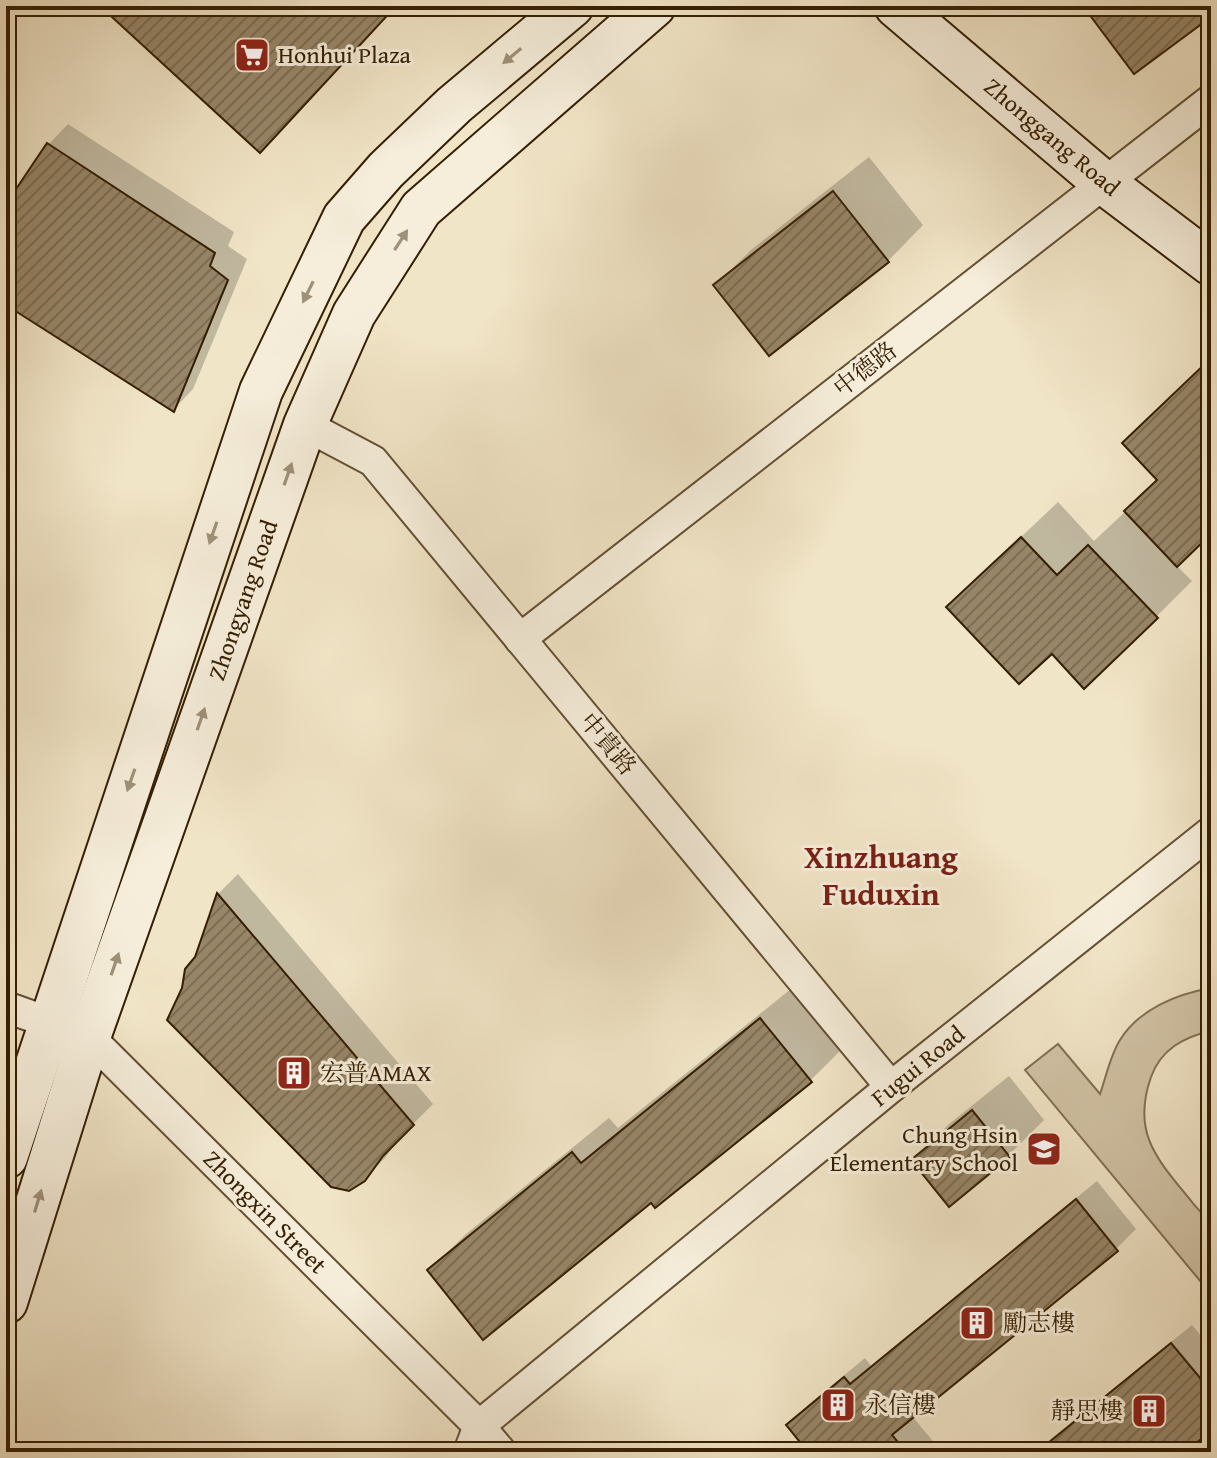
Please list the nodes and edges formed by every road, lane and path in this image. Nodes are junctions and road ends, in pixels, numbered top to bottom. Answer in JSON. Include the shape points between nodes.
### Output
{"nodes":[{"id":1,"x":572,"y":6,"type":"edge"},
{"id":2,"x":654,"y":6,"type":"edge"},
{"id":3,"x":896,"y":6,"type":"edge"},
{"id":4,"x":1211,"y":100,"type":"edge"},
{"id":5,"x":1104,"y":183,"type":"junction"},
{"id":6,"x":1211,"y":264,"type":"edge"},
{"id":7,"x":305,"y":425,"type":"junction"},
{"id":8,"x":520,"y":639,"type":"junction"},
{"id":9,"x":1211,"y":832,"type":"edge"},
{"id":10,"x":6,"y":1007,"type":"edge"},
{"id":11,"x":49,"y":1022,"type":"junction"},
{"id":12,"x":89,"y":1037,"type":"junction"},
{"id":13,"x":891,"y":1087,"type":"junction"},
{"id":14,"x":6,"y":1157,"type":"edge"},
{"id":15,"x":6,"y":1302,"type":"edge"},
{"id":16,"x":474,"y":1439,"type":"edge"},
{"id":17,"x":501,"y":1452,"type":"edge"}],
"edges":[{"from":1,"to":11,"type":"street","name":"Zhongyang Road","one_way":true,"via":[[454,105],[344,218],[261,391]]},
{"from":7,"to":2,"type":"street","name":"Zhongyang Road","one_way":true,"via":[[354,314],[421,209]]},
{"from":3,"to":5,"type":"street","name":"Zhonggang Road"},
{"from":4,"to":5,"type":"street","name":"中德路"},
{"from":5,"to":6,"type":"street","name":"Zhonggang Road"},
{"from":5,"to":8,"type":"street","name":"中德路"},
{"from":7,"to":8,"type":"street","name":"中貴路","via":[[373,461]]},
{"from":12,"to":7,"type":"street","name":"Zhongyang Road","one_way":true},
{"from":8,"to":13,"type":"street","name":"中貴路"},
{"from":9,"to":13,"type":"street","name":"Fugui Road"},
{"from":10,"to":11,"type":"street","name":"Zhongxin Street"},
{"from":11,"to":12,"type":"street","name":"Zhongxin Street"},
{"from":11,"to":14,"type":"street","name":"Zhongyang Road"},
{"from":15,"to":12,"type":"street","name":"Zhongyang Road","one_way":true},
{"from":12,"to":16,"type":"street","name":"Zhongxin Street"},
{"from":13,"to":16,"type":"street","name":"Fugui Road"},
{"from":16,"to":17,"type":"street","name":"Zhongxin Street"}]}
